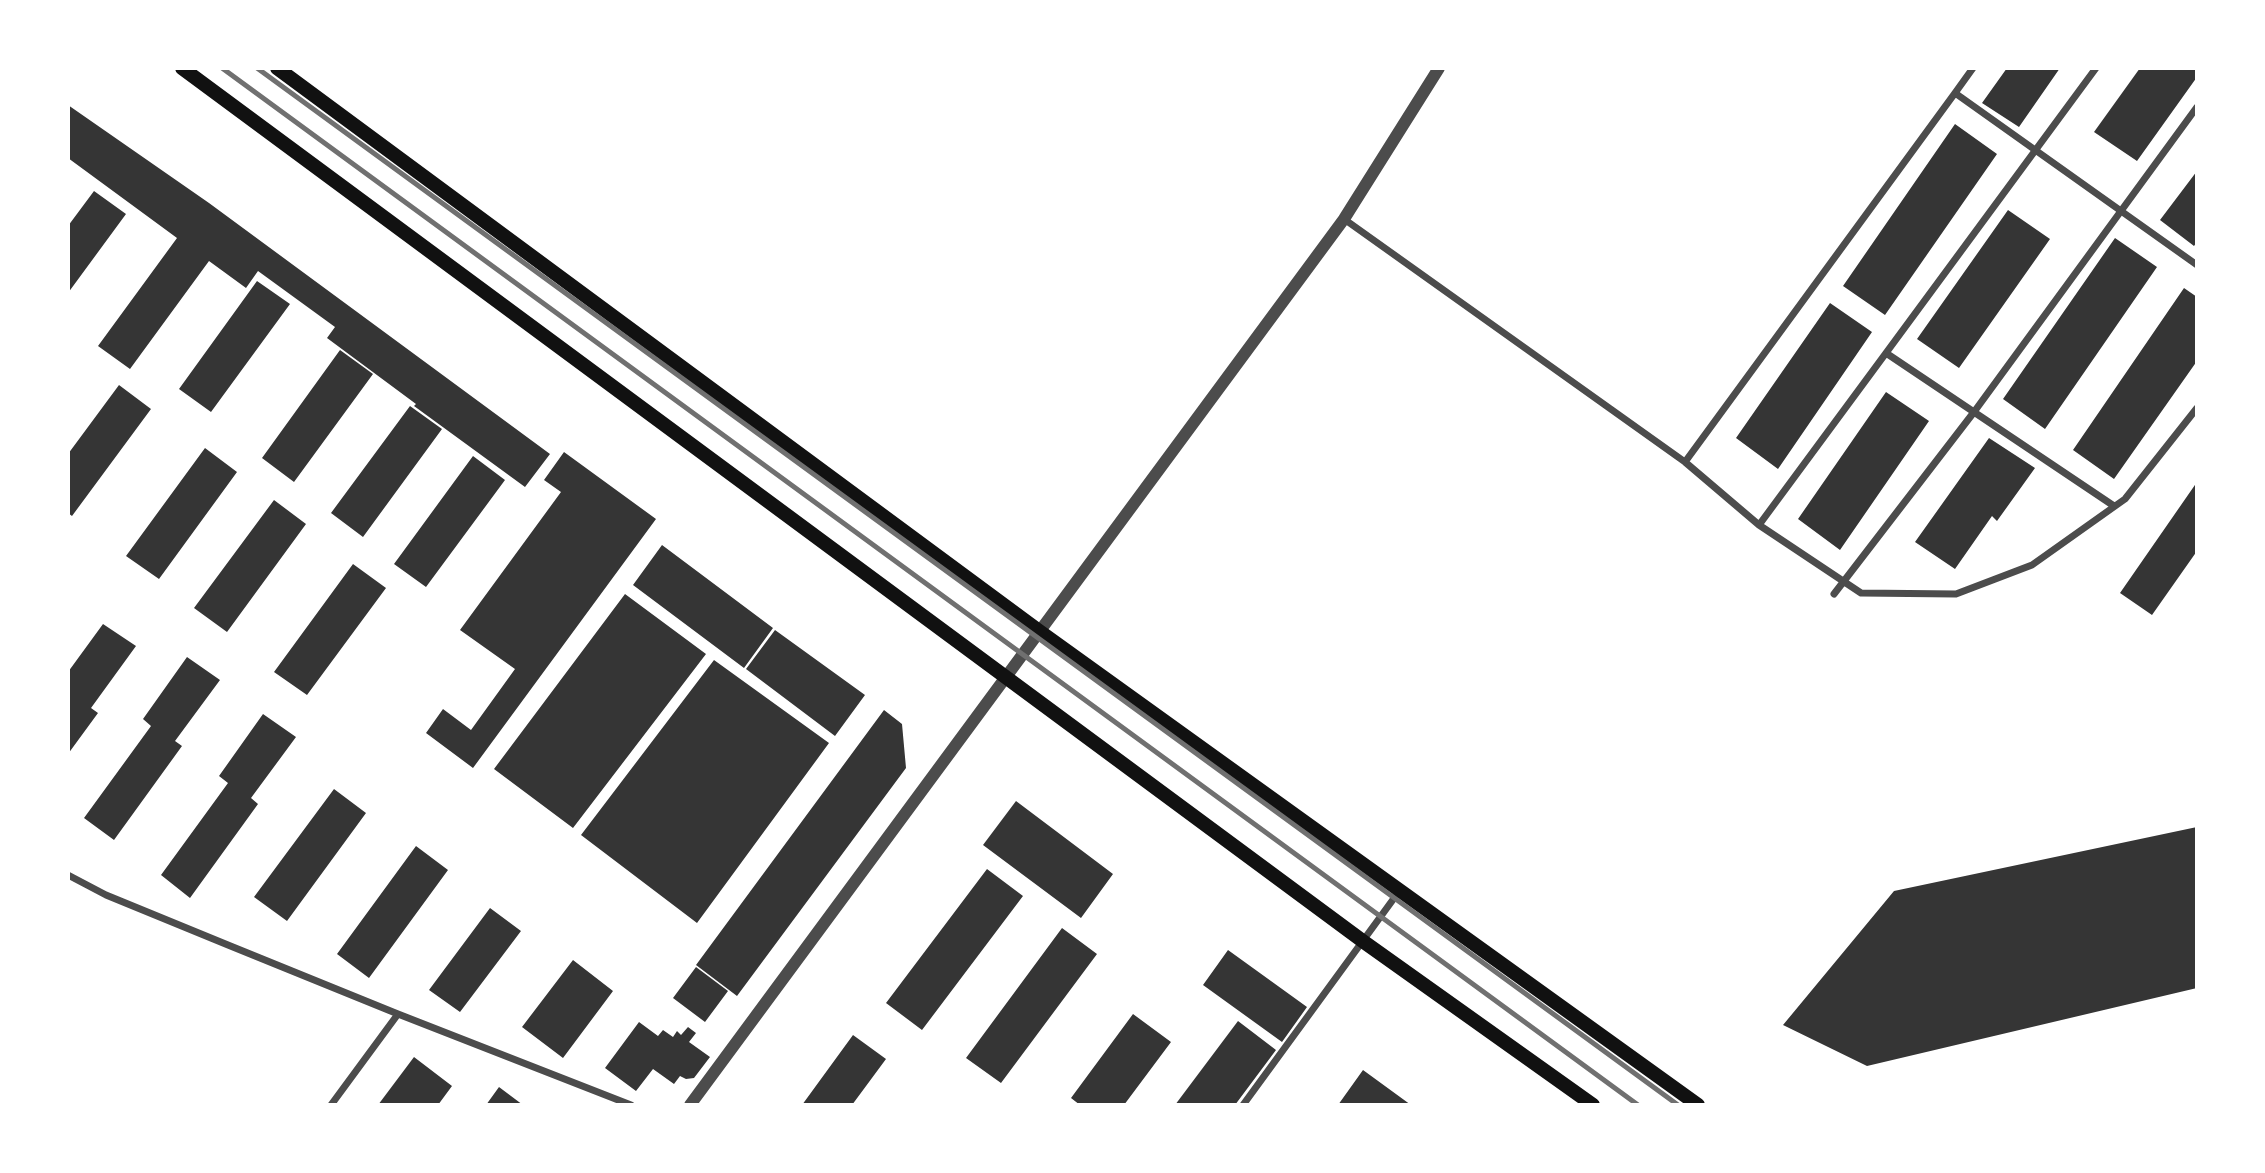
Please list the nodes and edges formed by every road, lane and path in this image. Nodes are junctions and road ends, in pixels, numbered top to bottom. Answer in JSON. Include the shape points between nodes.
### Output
{"nodes":[{"id":1,"x":182,"y":68,"type":"edge"},
{"id":2,"x":277,"y":68,"type":"edge"},
{"id":3,"x":1438,"y":68,"type":"edge"},
{"id":4,"x":1973,"y":68,"type":"edge"},
{"id":5,"x":2096,"y":68,"type":"edge"},
{"id":6,"x":1955,"y":93,"type":"junction"},
{"id":7,"x":2197,"y":107,"type":"edge"},
{"id":8,"x":2034,"y":150,"type":"junction"},
{"id":9,"x":2120,"y":212,"type":"junction"},
{"id":10,"x":1344,"y":219,"type":"junction"},
{"id":11,"x":2197,"y":265,"type":"edge"},
{"id":12,"x":1886,"y":353,"type":"junction"},
{"id":13,"x":2197,"y":408,"type":"edge"},
{"id":14,"x":1973,"y":412,"type":"junction"},
{"id":15,"x":1685,"y":462,"type":"junction"},
{"id":16,"x":2115,"y":506,"type":"junction"},
{"id":17,"x":1759,"y":525,"type":"junction"},
{"id":18,"x":1843,"y":581,"type":"junction"},
{"id":19,"x":1834,"y":594,"type":"dead end"},
{"id":20,"x":1039,"y":631,"type":"junction"},
{"id":21,"x":1006,"y":677,"type":"junction"},
{"id":22,"x":68,"y":874,"type":"edge"},
{"id":23,"x":1400,"y":890,"type":"junction"},
{"id":24,"x":1364,"y":942,"type":"junction"},
{"id":25,"x":398,"y":1014,"type":"junction"},
{"id":26,"x":331,"y":1105,"type":"edge"},
{"id":27,"x":631,"y":1105,"type":"edge"},
{"id":28,"x":690,"y":1105,"type":"edge"},
{"id":29,"x":1243,"y":1105,"type":"edge"},
{"id":30,"x":1593,"y":1105,"type":"edge"},
{"id":31,"x":1698,"y":1105,"type":"edge"}],
"edges":[{"from":1,"to":21,"type":"main road"},
{"from":2,"to":20,"type":"main road"},
{"from":3,"to":10,"type":"street"},
{"from":4,"to":6,"type":"street"},
{"from":5,"to":8,"type":"street"},
{"from":6,"to":8,"type":"street"},
{"from":6,"to":15,"type":"street"},
{"from":7,"to":9,"type":"street"},
{"from":8,"to":9,"type":"street"},
{"from":8,"to":12,"type":"street"},
{"from":9,"to":11,"type":"street"},
{"from":9,"to":14,"type":"street"},
{"from":10,"to":15,"type":"street"},
{"from":10,"to":20,"type":"street"},
{"from":12,"to":14,"type":"street"},
{"from":12,"to":17,"type":"street"},
{"from":13,"to":16,"type":"street"},
{"from":14,"to":16,"type":"street"},
{"from":14,"to":18,"type":"street"},
{"from":15,"to":17,"type":"street"},
{"from":16,"to":18,"type":"street","via":[[2032,565],[1956,594],[1861,593]]},
{"from":17,"to":18,"type":"street"},
{"from":18,"to":19,"type":"street"},
{"from":20,"to":21,"type":"street"},
{"from":20,"to":23,"type":"main road"},
{"from":21,"to":24,"type":"main road"},
{"from":21,"to":28,"type":"street"},
{"from":22,"to":25,"type":"street","via":[[106,895]]},
{"from":23,"to":24,"type":"street"},
{"from":23,"to":31,"type":"main road"},
{"from":24,"to":29,"type":"street"},
{"from":24,"to":30,"type":"main road"},
{"from":25,"to":26,"type":"street"},
{"from":25,"to":27,"type":"street"}]}
